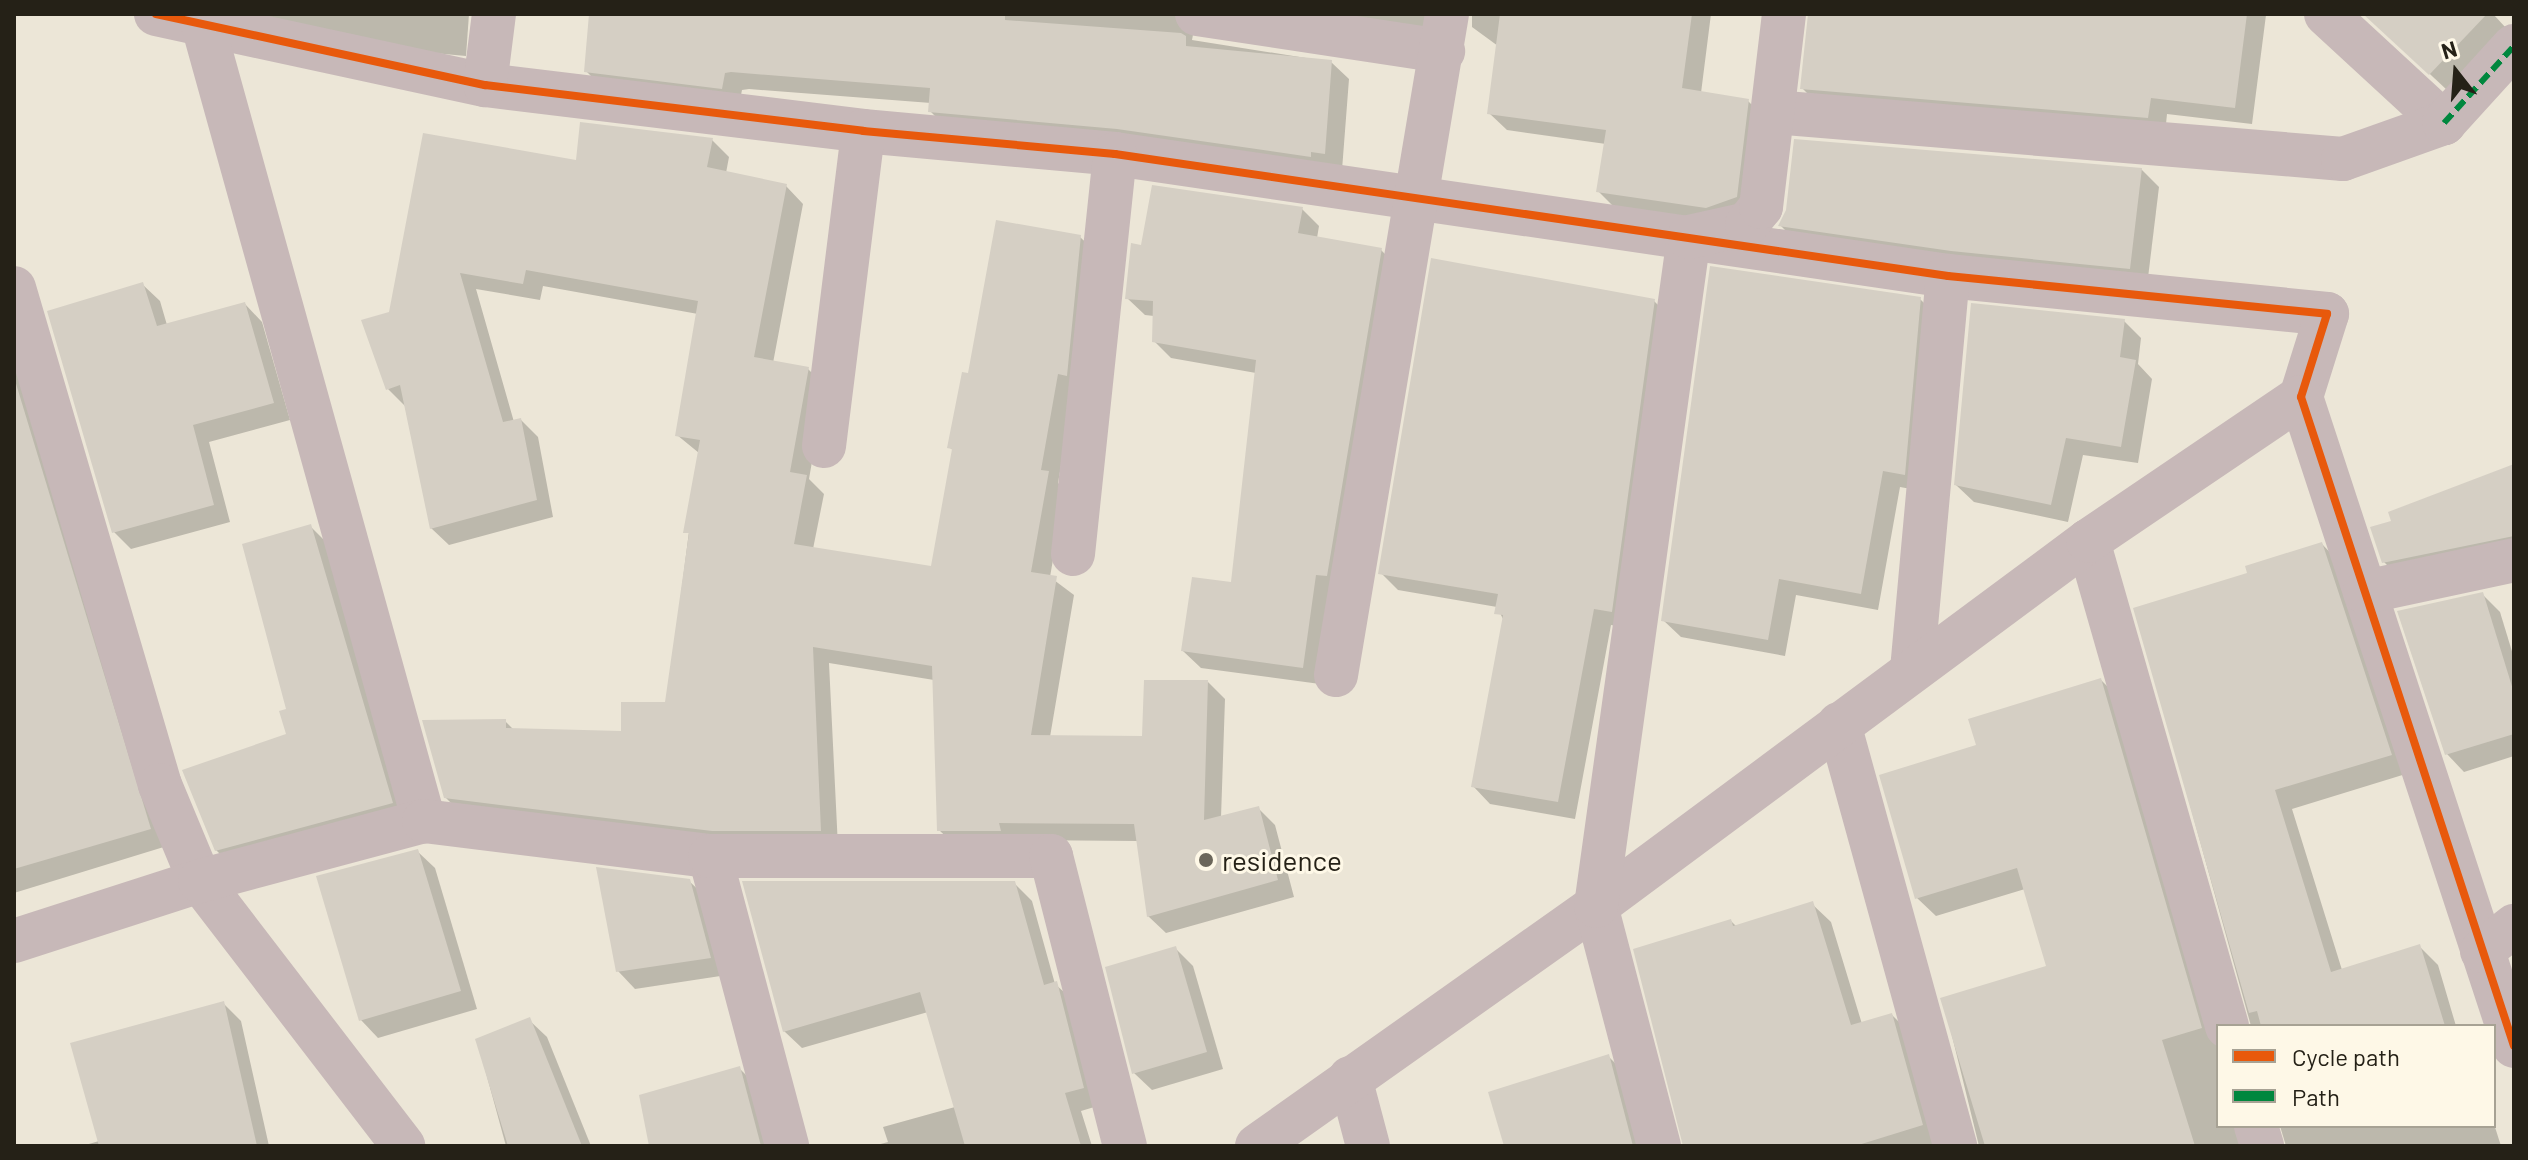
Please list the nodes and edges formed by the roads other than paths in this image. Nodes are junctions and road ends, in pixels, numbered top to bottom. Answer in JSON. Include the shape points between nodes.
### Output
{"nodes":[{"id":1,"x":156,"y":14,"type":"edge"},
{"id":2,"x":494,"y":14,"type":"edge"},
{"id":3,"x":1197,"y":14,"type":"edge"},
{"id":4,"x":1784,"y":14,"type":"edge"},
{"id":5,"x":2326,"y":14,"type":"edge"},
{"id":6,"x":199,"y":18,"type":"edge"},
{"id":7,"x":1445,"y":32,"type":"edge"},
{"id":8,"x":2514,"y":46,"type":"edge"},
{"id":9,"x":485,"y":85,"type":"junction"},
{"id":10,"x":1773,"y":112,"type":"junction"},
{"id":11,"x":2444,"y":123,"type":"junction"},
{"id":12,"x":863,"y":131,"type":"junction"},
{"id":13,"x":1115,"y":154,"type":"junction"},
{"id":14,"x":1416,"y":198,"type":"junction"},
{"id":15,"x":1689,"y":237,"type":"junction"},
{"id":16,"x":1948,"y":276,"type":"junction"},
{"id":17,"x":14,"y":288,"type":"edge"},
{"id":18,"x":2301,"y":397,"type":"junction"},
{"id":19,"x":824,"y":446,"type":"dead end"},
{"id":20,"x":2088,"y":541,"type":"junction"},
{"id":21,"x":1073,"y":554,"type":"dead end"},
{"id":22,"x":2514,"y":560,"type":"edge"},
{"id":23,"x":2365,"y":592,"type":"junction"},
{"id":24,"x":1912,"y":670,"type":"junction"},
{"id":25,"x":1336,"y":675,"type":"dead end"},
{"id":26,"x":1839,"y":724,"type":"junction"},
{"id":27,"x":424,"y":821,"type":"junction"},
{"id":28,"x":710,"y":856,"type":"junction"},
{"id":29,"x":200,"y":881,"type":"junction"},
{"id":30,"x":1596,"y":906,"type":"junction"},
{"id":31,"x":2498,"y":939,"type":"edge"},
{"id":32,"x":14,"y":941,"type":"edge"},
{"id":33,"x":2226,"y":1024,"type":"edge"},
{"id":34,"x":2514,"y":1046,"type":"edge"},
{"id":35,"x":1350,"y":1078,"type":"junction"},
{"id":36,"x":403,"y":1146,"type":"edge"},
{"id":37,"x":787,"y":1146,"type":"edge"},
{"id":38,"x":1125,"y":1146,"type":"edge"},
{"id":39,"x":1257,"y":1146,"type":"edge"},
{"id":40,"x":1368,"y":1146,"type":"edge"},
{"id":41,"x":1659,"y":1146,"type":"edge"},
{"id":42,"x":1955,"y":1146,"type":"edge"}],
"edges":[{"from":1,"to":6,"type":"street"},
{"from":2,"to":9,"type":"street"},
{"from":3,"to":7,"type":"street"},
{"from":4,"to":10,"type":"street"},
{"from":5,"to":11,"type":"street"},
{"from":6,"to":9,"type":"street"},
{"from":6,"to":27,"type":"street"},
{"from":7,"to":14,"type":"street"},
{"from":8,"to":11,"type":"street"},
{"from":9,"to":12,"type":"street"},
{"from":10,"to":11,"type":"street","via":[[2343,159]]},
{"from":10,"to":15,"type":"street","via":[[1761,207],[1747,224]]},
{"from":12,"to":13,"type":"street"},
{"from":12,"to":19,"type":"street"},
{"from":13,"to":14,"type":"street"},
{"from":13,"to":21,"type":"street"},
{"from":14,"to":15,"type":"street"},
{"from":14,"to":25,"type":"street"},
{"from":15,"to":16,"type":"street"},
{"from":15,"to":30,"type":"street"},
{"from":16,"to":18,"type":"street","via":[[2327,314]]},
{"from":16,"to":24,"type":"street"},
{"from":17,"to":29,"type":"street","via":[[160,785]]},
{"from":18,"to":20,"type":"street"},
{"from":18,"to":23,"type":"street"},
{"from":20,"to":24,"type":"street"},
{"from":20,"to":33,"type":"street"},
{"from":22,"to":23,"type":"street"},
{"from":23,"to":31,"type":"street"},
{"from":24,"to":26,"type":"street"},
{"from":26,"to":30,"type":"street"},
{"from":26,"to":42,"type":"street"},
{"from":27,"to":28,"type":"street"},
{"from":27,"to":29,"type":"street"},
{"from":28,"to":37,"type":"street"},
{"from":28,"to":38,"type":"street","via":[[1051,856]]},
{"from":29,"to":32,"type":"street"},
{"from":29,"to":36,"type":"street"},
{"from":30,"to":35,"type":"street"},
{"from":30,"to":41,"type":"street"},
{"from":31,"to":34,"type":"street"},
{"from":35,"to":39,"type":"street"},
{"from":35,"to":40,"type":"street"}]}
